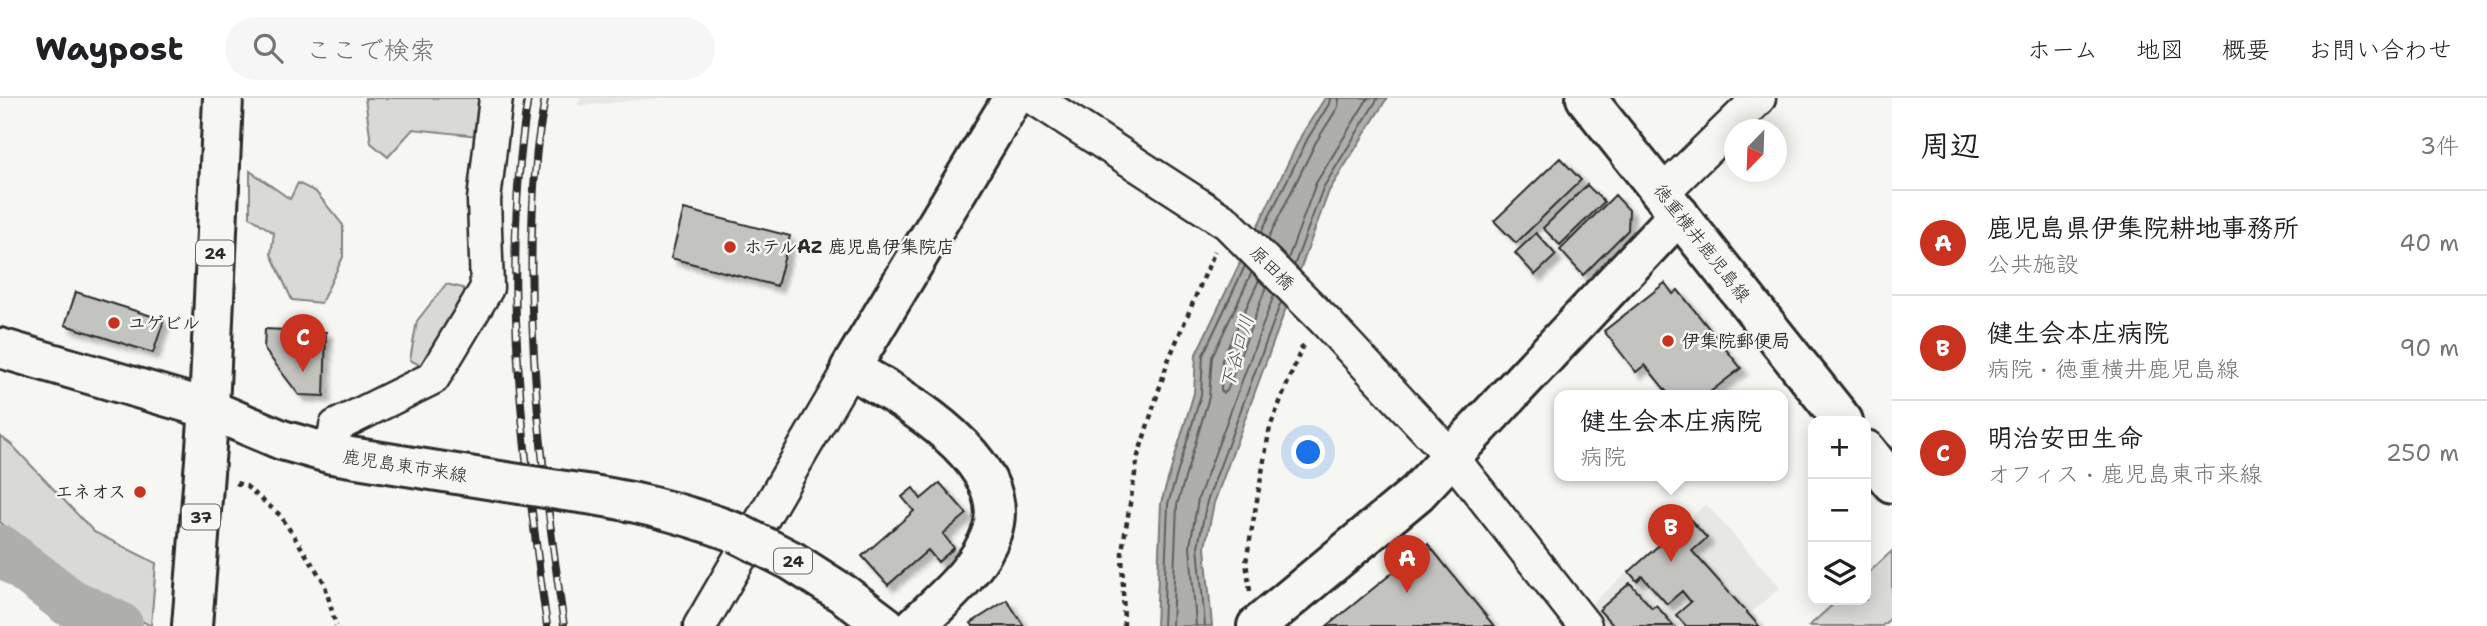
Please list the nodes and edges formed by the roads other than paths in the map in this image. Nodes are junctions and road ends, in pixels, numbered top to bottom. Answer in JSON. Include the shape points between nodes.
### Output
{"nodes":[{"id":1,"x":223,"y":98,"type":"edge"},
{"id":2,"x":496,"y":98,"type":"edge"},
{"id":3,"x":1013,"y":98,"type":"edge"},
{"id":4,"x":1034,"y":98,"type":"edge"},
{"id":5,"x":1586,"y":98,"type":"edge"},
{"id":6,"x":1759,"y":98,"type":"edge"},
{"id":7,"x":1671,"y":204,"type":"junction"},
{"id":8,"x":0,"y":348,"type":"edge"},
{"id":9,"x":850,"y":369,"type":"junction"},
{"id":10,"x":209,"y":409,"type":"junction"},
{"id":11,"x":1839,"y":416,"type":"edge"},
{"id":12,"x":332,"y":454,"type":"junction"},
{"id":13,"x":1451,"y":456,"type":"junction"},
{"id":14,"x":1871,"y":456,"type":"edge"},
{"id":15,"x":1892,"y":482,"type":"edge"},
{"id":16,"x":1254,"y":613,"type":"edge"},
{"id":17,"x":192,"y":626,"type":"edge"},
{"id":18,"x":699,"y":626,"type":"edge"},
{"id":19,"x":886,"y":626,"type":"edge"},
{"id":20,"x":915,"y":626,"type":"edge"},
{"id":21,"x":1585,"y":626,"type":"edge"}],
"edges":[{"from":1,"to":10,"type":"main road","number":"24"},
{"from":2,"to":12,"type":"street","via":[[484,200],[487,288],[433,378],[336,426]]},
{"from":3,"to":9,"type":"main road"},
{"from":4,"to":13,"type":"street","name":"原田橋","via":[[1232,228]]},
{"from":5,"to":7,"type":"main road","name":"徳重横井鹿児島線"},
{"from":6,"to":7,"type":"street"},
{"from":7,"to":11,"type":"main road","name":"徳重横井鹿児島線"},
{"from":7,"to":13,"type":"main road"},
{"from":8,"to":10,"type":"main road","name":"鹿児島東市来線"},
{"from":9,"to":18,"type":"street"},
{"from":9,"to":20,"type":"main road","via":[[909,403],[967,453],[988,481],[996,506],[984,550],[957,585]]},
{"from":10,"to":12,"type":"main road","name":"鹿児島東市来線","number":"24","via":[[282,440]]},
{"from":10,"to":17,"type":"main road","number":"37"},
{"from":12,"to":19,"type":"main road","name":"鹿児島東市来線","number":"24","bridge":true,"via":[[625,499],[686,514],[792,561]]},
{"from":13,"to":16,"type":"main road","via":[[1417,493]]},
{"from":13,"to":21,"type":"street","name":"原田橋"},
{"from":14,"to":15,"type":"main road"}]}
